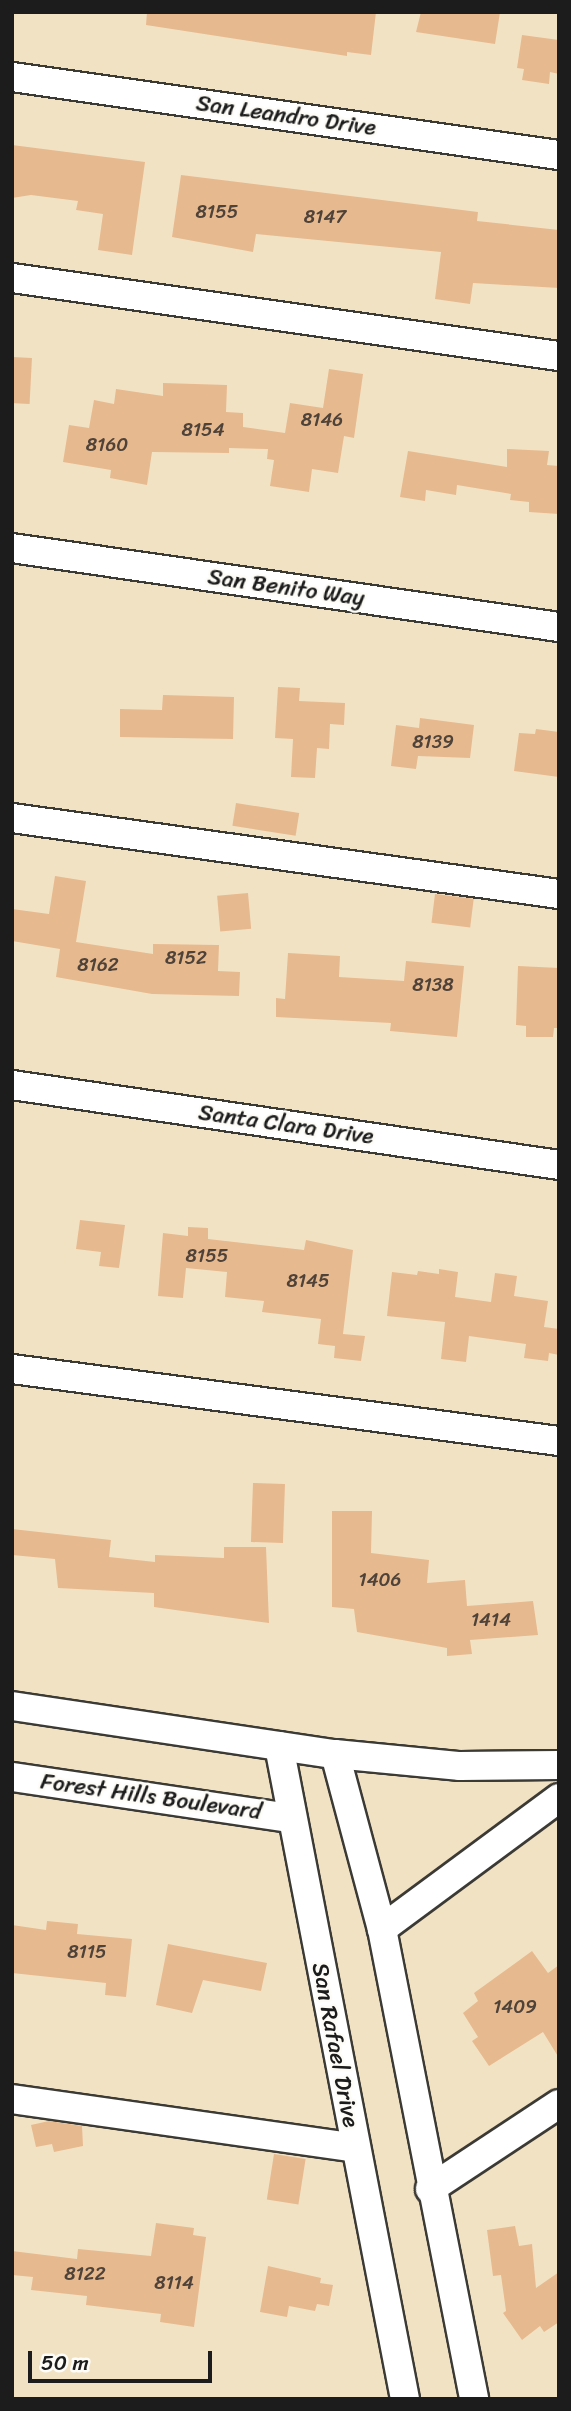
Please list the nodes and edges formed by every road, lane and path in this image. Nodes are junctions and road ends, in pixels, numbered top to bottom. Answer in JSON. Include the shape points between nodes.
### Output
{"nodes":[{"id":1,"x":12,"y":77,"type":"edge"},
{"id":2,"x":559,"y":155,"type":"edge"},
{"id":3,"x":12,"y":278,"type":"edge"},
{"id":4,"x":559,"y":356,"type":"edge"},
{"id":5,"x":12,"y":548,"type":"edge"},
{"id":6,"x":559,"y":627,"type":"edge"},
{"id":7,"x":12,"y":818,"type":"edge"},
{"id":8,"x":559,"y":894,"type":"edge"},
{"id":9,"x":12,"y":1085,"type":"edge"},
{"id":10,"x":559,"y":1165,"type":"edge"},
{"id":11,"x":12,"y":1369,"type":"edge"},
{"id":12,"x":559,"y":1441,"type":"edge"},
{"id":13,"x":12,"y":1706,"type":"edge"},
{"id":14,"x":279,"y":1746,"type":"junction"},
{"id":15,"x":335,"y":1754,"type":"junction"},
{"id":16,"x":559,"y":1765,"type":"edge"},
{"id":17,"x":12,"y":1777,"type":"edge"},
{"id":18,"x":559,"y":1798,"type":"edge"},
{"id":19,"x":290,"y":1818,"type":"junction"},
{"id":20,"x":382,"y":1929,"type":"junction"},
{"id":21,"x":12,"y":2099,"type":"edge"},
{"id":22,"x":559,"y":2104,"type":"edge"},
{"id":23,"x":355,"y":2148,"type":"junction"},
{"id":24,"x":430,"y":2189,"type":"junction"},
{"id":25,"x":405,"y":2399,"type":"edge"},
{"id":26,"x":474,"y":2399,"type":"edge"}],
"edges":[{"from":1,"to":2,"type":"street","name":"San Leandro Drive"},
{"from":3,"to":4,"type":"street"},
{"from":5,"to":6,"type":"street","name":"San Benito Way"},
{"from":7,"to":8,"type":"street"},
{"from":9,"to":10,"type":"street","name":"Santa Clara Drive"},
{"from":11,"to":12,"type":"street"},
{"from":13,"to":14,"type":"street"},
{"from":14,"to":15,"type":"street"},
{"from":14,"to":19,"type":"street","name":"San Rafael Drive"},
{"from":15,"to":16,"type":"street","via":[[460,1766]]},
{"from":15,"to":20,"type":"street"},
{"from":17,"to":19,"type":"street","name":"Forest Hills Boulevard"},
{"from":18,"to":20,"type":"street"},
{"from":19,"to":23,"type":"street","name":"San Rafael Drive"},
{"from":20,"to":24,"type":"street"},
{"from":21,"to":23,"type":"street"},
{"from":22,"to":24,"type":"street"},
{"from":23,"to":25,"type":"street","name":"San Rafael Drive"},
{"from":24,"to":26,"type":"street"}]}
